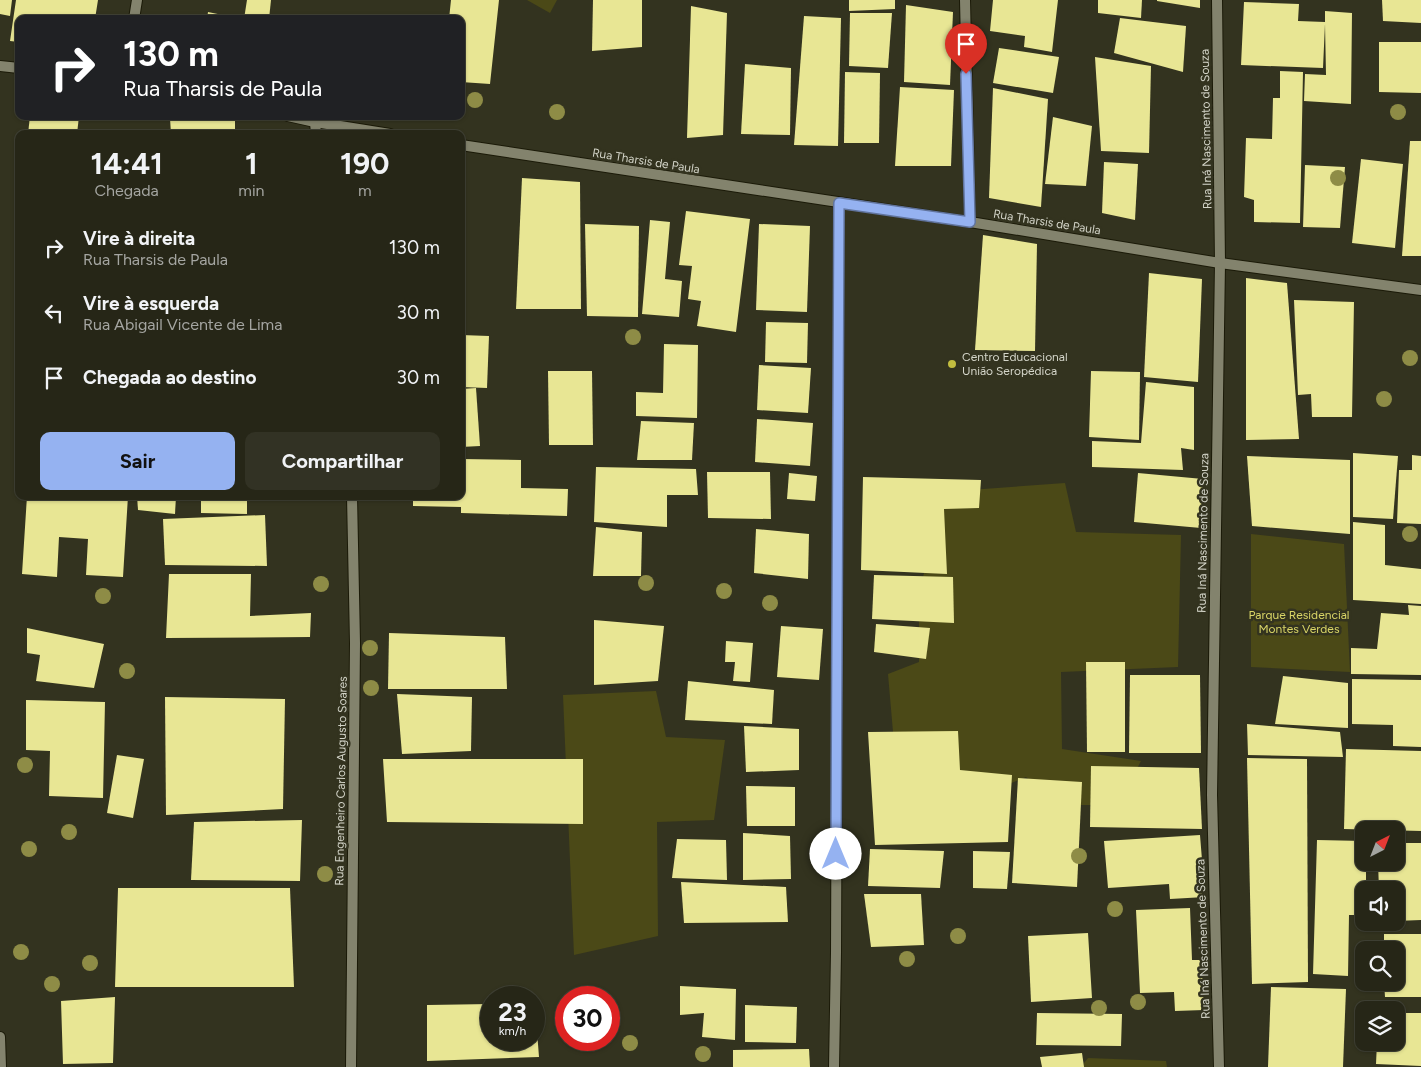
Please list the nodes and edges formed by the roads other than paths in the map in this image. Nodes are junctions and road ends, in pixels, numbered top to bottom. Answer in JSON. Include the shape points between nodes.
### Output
{"nodes":[{"id":1,"x":137,"y":0,"type":"edge"},
{"id":2,"x":965,"y":0,"type":"edge"},
{"id":3,"x":1217,"y":0,"type":"edge"},
{"id":4,"x":135,"y":15,"type":"edge"},
{"id":5,"x":0,"y":66,"type":"edge"},
{"id":6,"x":15,"y":68,"type":"edge"},
{"id":7,"x":306,"y":120,"type":"edge"},
{"id":8,"x":315,"y":122,"type":"junction"},
{"id":9,"x":316,"y":130,"type":"edge"},
{"id":10,"x":359,"y":130,"type":"edge"},
{"id":11,"x":465,"y":146,"type":"edge"},
{"id":12,"x":839,"y":203,"type":"junction"},
{"id":13,"x":970,"y":222,"type":"junction"},
{"id":14,"x":1220,"y":263,"type":"junction"},
{"id":15,"x":1421,"y":290,"type":"edge"},
{"id":16,"x":352,"y":500,"type":"edge"},
{"id":17,"x":0,"y":1037,"type":"edge"},
{"id":18,"x":0,"y":1067,"type":"edge"},
{"id":19,"x":351,"y":1067,"type":"edge"},
{"id":20,"x":834,"y":1067,"type":"edge"},
{"id":21,"x":1219,"y":1067,"type":"edge"}],
"edges":[{"from":1,"to":4,"type":"street"},
{"from":2,"to":13,"type":"street"},
{"from":3,"to":14,"type":"street","name":"Rua Iná Nascimento de Souza"},
{"from":5,"to":6,"type":"street"},
{"from":7,"to":8,"type":"street"},
{"from":8,"to":9,"type":"street"},
{"from":8,"to":10,"type":"street"},
{"from":11,"to":12,"type":"street","name":"Rua Tharsis de Paula"},
{"from":12,"to":13,"type":"street","name":"Rua Tharsis de Paula"},
{"from":12,"to":20,"type":"street"},
{"from":13,"to":14,"type":"street","name":"Rua Tharsis de Paula"},
{"from":14,"to":15,"type":"street","name":"Rua Tharsis de Paula"},
{"from":14,"to":21,"type":"street","name":"Rua Iná Nascimento de Souza","via":[[1212,795]]},
{"from":16,"to":19,"type":"street","name":"Rua Engenheiro Carlos Augusto Soares","via":[[355,653]]},
{"from":17,"to":18,"type":"street"}]}
